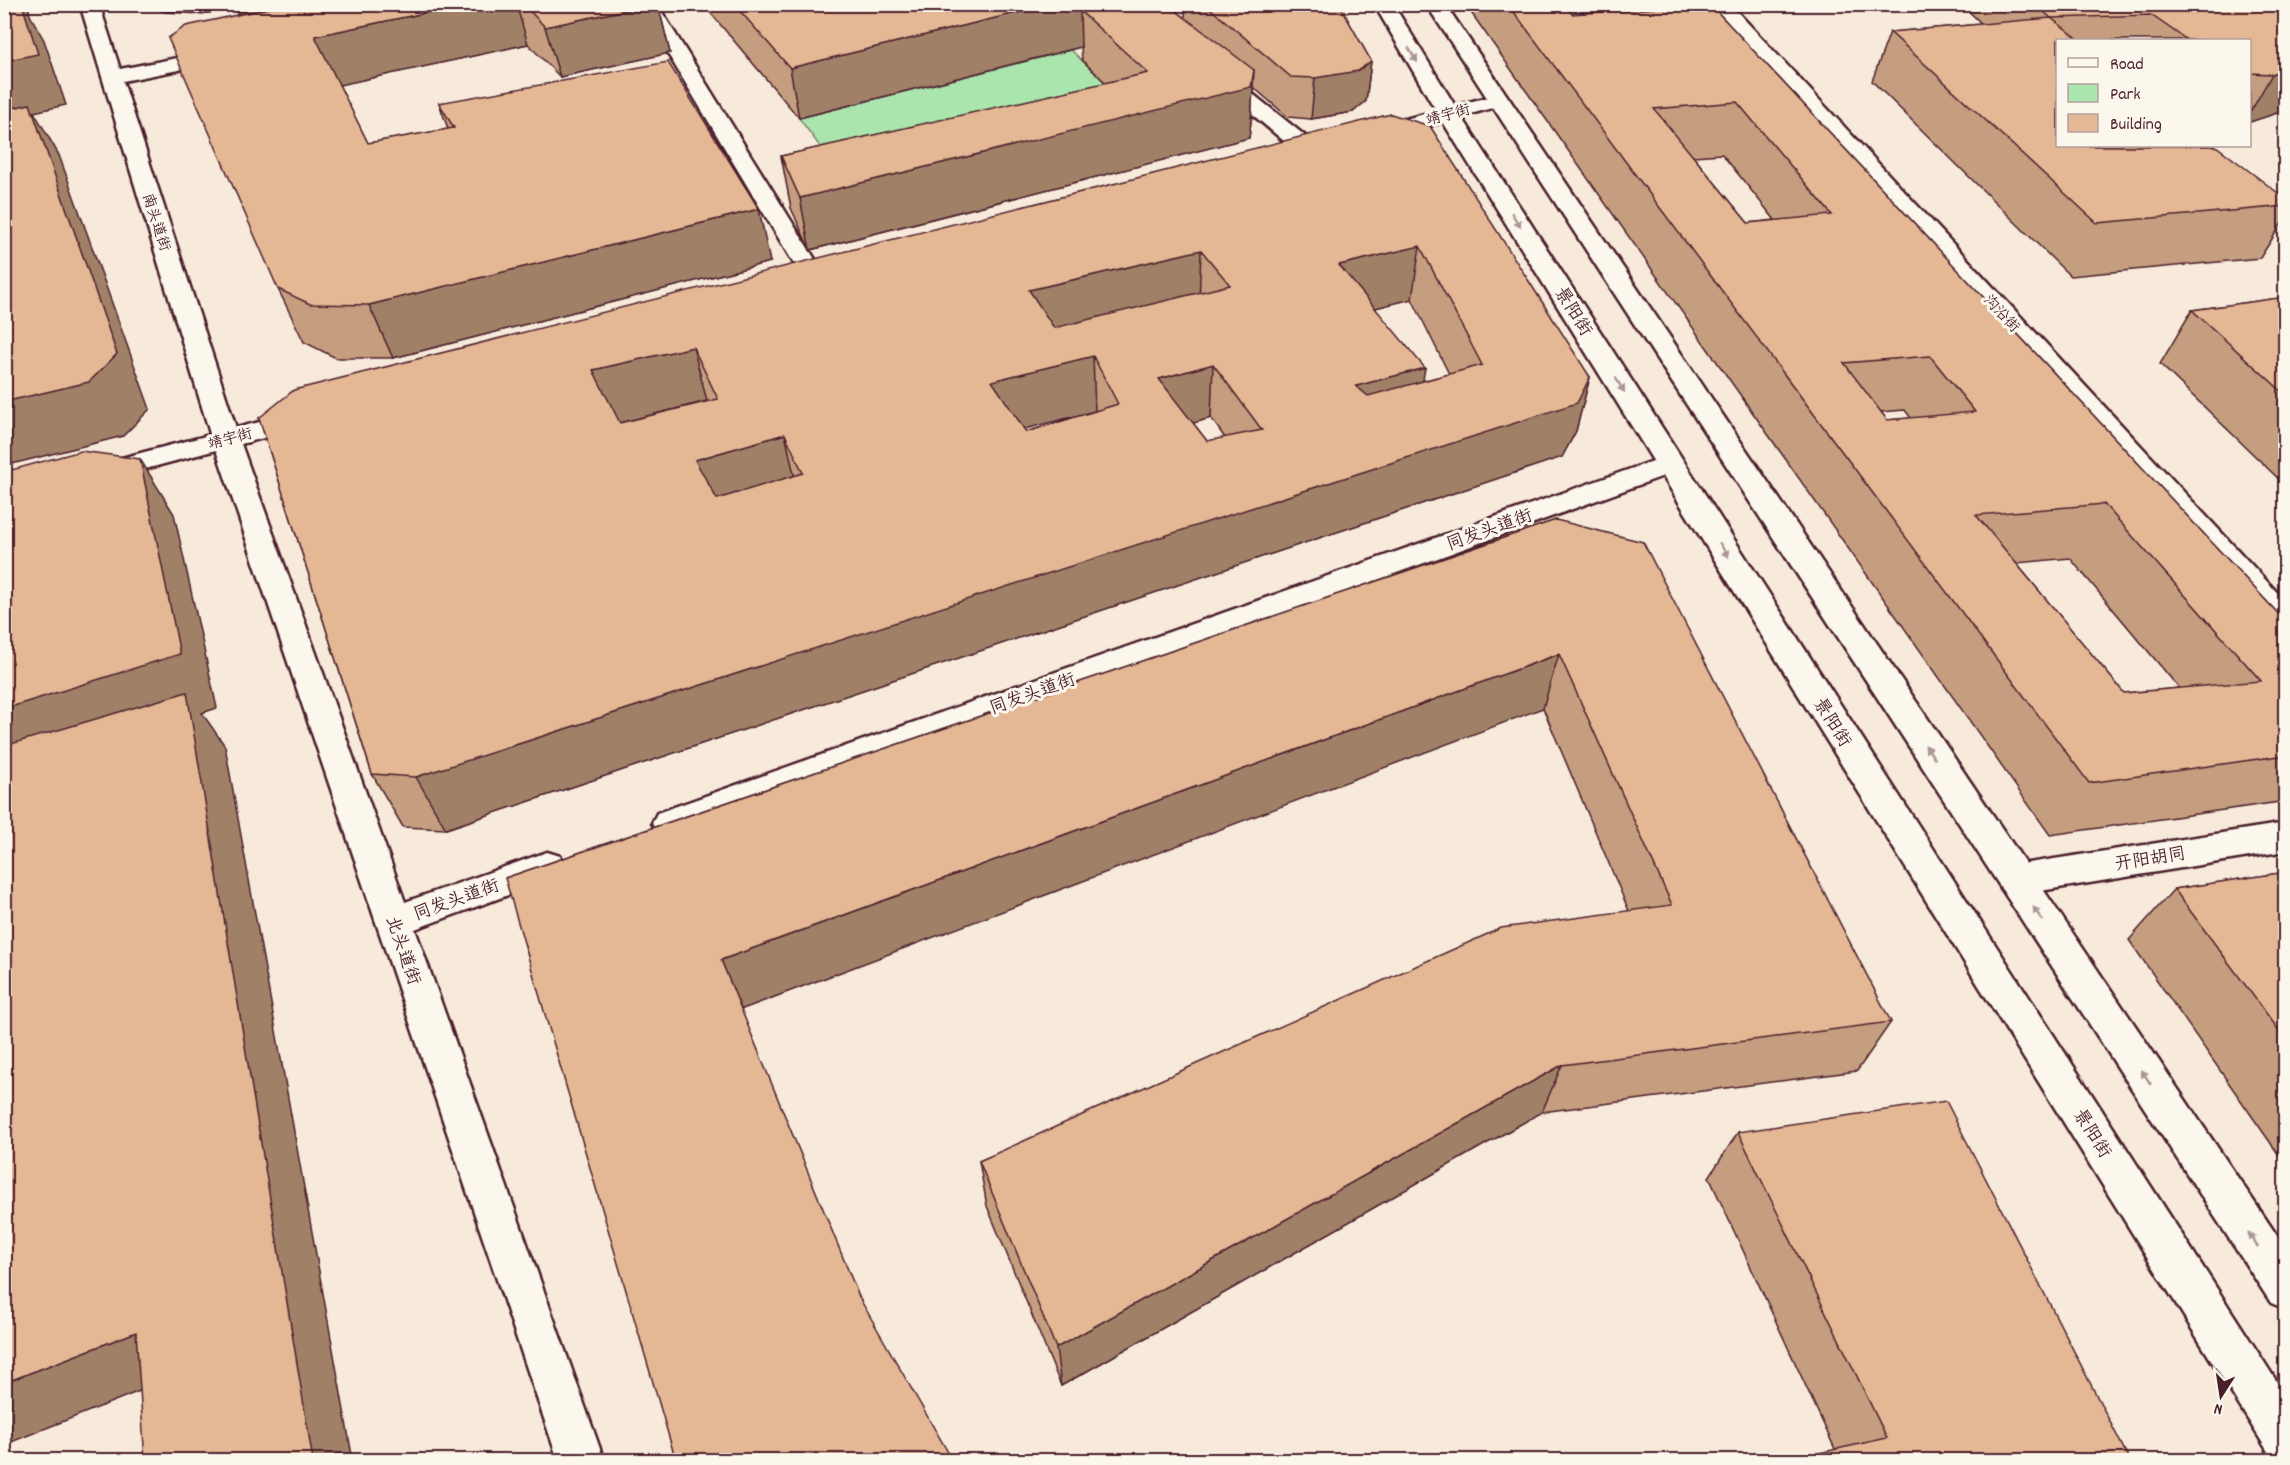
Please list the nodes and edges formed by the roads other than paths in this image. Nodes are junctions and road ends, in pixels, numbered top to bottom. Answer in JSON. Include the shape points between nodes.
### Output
{"nodes":[{"id":1,"x":89,"y":4,"type":"edge"},
{"id":2,"x":647,"y":4,"type":"edge"},
{"id":3,"x":1383,"y":4,"type":"edge"},
{"id":4,"x":1435,"y":4,"type":"edge"},
{"id":5,"x":1719,"y":4,"type":"edge"},
{"id":6,"x":238,"y":52,"type":"edge"},
{"id":7,"x":1204,"y":63,"type":"edge"},
{"id":8,"x":111,"y":77,"type":"junction"},
{"id":9,"x":1499,"y":100,"type":"junction"},
{"id":10,"x":1449,"y":114,"type":"junction"},
{"id":11,"x":815,"y":277,"type":"edge"},
{"id":12,"x":328,"y":411,"type":"edge"},
{"id":13,"x":226,"y":440,"type":"junction"},
{"id":14,"x":1670,"y":464,"type":"junction"},
{"id":15,"x":71,"y":480,"type":"edge"},
{"id":16,"x":2286,"y":622,"type":"edge"},
{"id":17,"x":642,"y":832,"type":"edge"},
{"id":18,"x":2286,"y":837,"type":"edge"},
{"id":19,"x":575,"y":856,"type":"edge"},
{"id":20,"x":2015,"y":880,"type":"junction"},
{"id":21,"x":394,"y":921,"type":"junction"},
{"id":22,"x":2286,"y":1288,"type":"edge"},
{"id":23,"x":2286,"y":1438,"type":"edge"},
{"id":24,"x":581,"y":1461,"type":"edge"}],
"edges":[{"from":1,"to":8,"type":"street","name":"南头道街"},
{"from":2,"to":11,"type":"street"},
{"from":3,"to":10,"type":"street","name":"景阳街","one_way":true},
{"from":4,"to":9,"type":"street"},
{"from":5,"to":16,"type":"street","name":"沟沿街"},
{"from":6,"to":8,"type":"street"},
{"from":7,"to":10,"type":"street","name":"靖宇街","via":[[1322,149]]},
{"from":8,"to":13,"type":"street","name":"南头道街"},
{"from":9,"to":10,"type":"street","name":"靖宇街"},
{"from":20,"to":9,"type":"street","one_way":true},
{"from":10,"to":14,"type":"street","name":"景阳街","one_way":true},
{"from":12,"to":13,"type":"street","name":"靖宇街"},
{"from":13,"to":15,"type":"street","name":"靖宇街"},
{"from":13,"to":21,"type":"street","name":"北头道街"},
{"from":14,"to":17,"type":"street","name":"同发头道街"},
{"from":14,"to":23,"type":"street","name":"景阳街","one_way":true},
{"from":18,"to":20,"type":"street","name":"开阳胡同"},
{"from":19,"to":21,"type":"street","name":"同发头道街"},
{"from":22,"to":20,"type":"street","one_way":true},
{"from":21,"to":24,"type":"street","name":"北头道街"}]}
